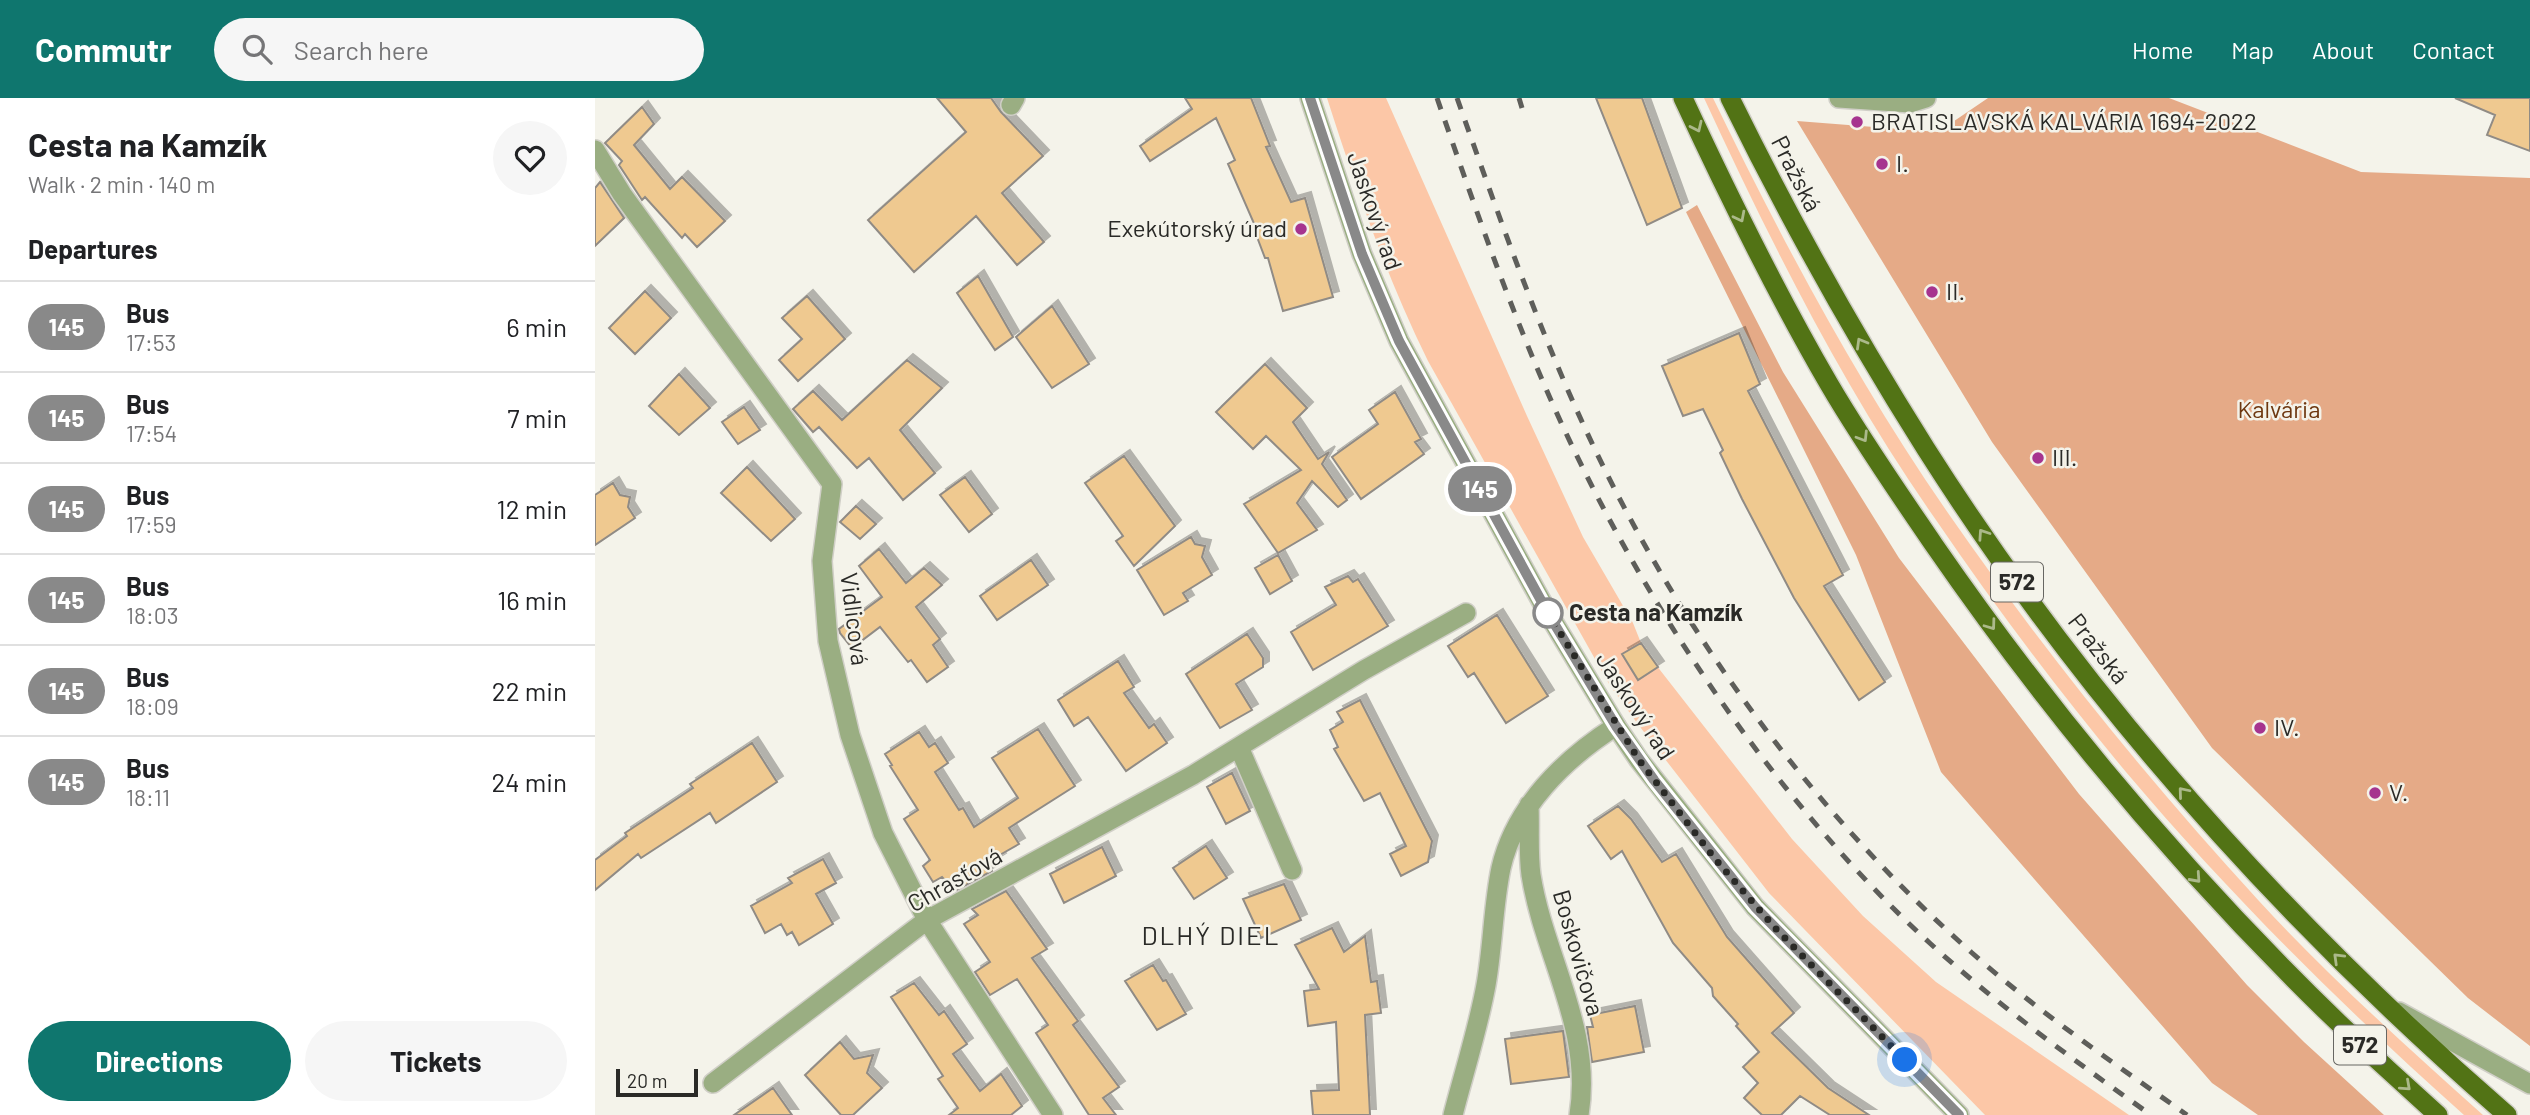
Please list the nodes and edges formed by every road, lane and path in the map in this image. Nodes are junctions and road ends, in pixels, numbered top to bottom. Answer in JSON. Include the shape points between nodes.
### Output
{"nodes":[{"id":1,"x":1310,"y":98,"type":"edge"},
{"id":2,"x":1683,"y":98,"type":"edge"},
{"id":3,"x":1730,"y":98,"type":"edge"},
{"id":4,"x":1839,"y":98,"type":"edge"},
{"id":5,"x":1869,"y":99,"type":"edge"},
{"id":6,"x":1918,"y":101,"type":"edge"},
{"id":7,"x":595,"y":150,"type":"edge"},
{"id":8,"x":1466,"y":613,"type":"dead end"},
{"id":9,"x":1616,"y":726,"type":"junction"},
{"id":10,"x":1240,"y":747,"type":"junction"},
{"id":11,"x":1529,"y":805,"type":"junction"},
{"id":12,"x":1292,"y":870,"type":"dead end"},
{"id":13,"x":927,"y":920,"type":"junction"},
{"id":14,"x":2387,"y":1005,"type":"junction"},
{"id":15,"x":713,"y":1083,"type":"dead end"},
{"id":16,"x":2530,"y":1084,"type":"edge"},
{"id":17,"x":1053,"y":1115,"type":"edge"},
{"id":18,"x":1453,"y":1115,"type":"edge"},
{"id":19,"x":1579,"y":1115,"type":"edge"},
{"id":20,"x":1959,"y":1115,"type":"edge"},
{"id":21,"x":2438,"y":1115,"type":"edge"},
{"id":22,"x":2507,"y":1115,"type":"edge"}],
"edges":[{"from":1,"to":9,"type":"street","name":"Jaskový rad","via":[[1362,254],[1399,341],[1549,615]]},
{"from":2,"to":21,"type":"main road","number":"572","one_way":true,"via":[[1738,214],[1829,385],[2018,663],[2100,767],[2229,914],[2354,1040]]},
{"from":14,"to":3,"type":"main road","name":"Pražská","number":"572","one_way":true,"via":[[2199,811],[2006,567],[1870,359]]},
{"from":4,"to":5,"type":"street"},
{"from":5,"to":6,"type":"street"},
{"from":7,"to":13,"type":"street","name":"Vidlicová","via":[[832,484],[822,561],[828,641],[850,735],[883,833]]},
{"from":8,"to":10,"type":"street","name":"Chrasťová"},
{"from":9,"to":11,"type":"street","via":[[1567,764]]},
{"from":9,"to":20,"type":"street","name":"Jaskový rad","via":[[1755,907]]},
{"from":10,"to":12,"type":"street"},
{"from":10,"to":13,"type":"street","name":"Chrasťová"},
{"from":11,"to":18,"type":"street","via":[[1509,841],[1501,869],[1486,985]]},
{"from":11,"to":19,"type":"street","name":"Boskovičova","via":[[1531,873],[1569,999],[1580,1054]]},
{"from":13,"to":15,"type":"street","name":"Chrasťová"},
{"from":13,"to":17,"type":"street","name":"Vidlicová"},
{"from":14,"to":16,"type":"street"},
{"from":14,"to":22,"type":"main road","name":"Pražská","number":"572"}]}
